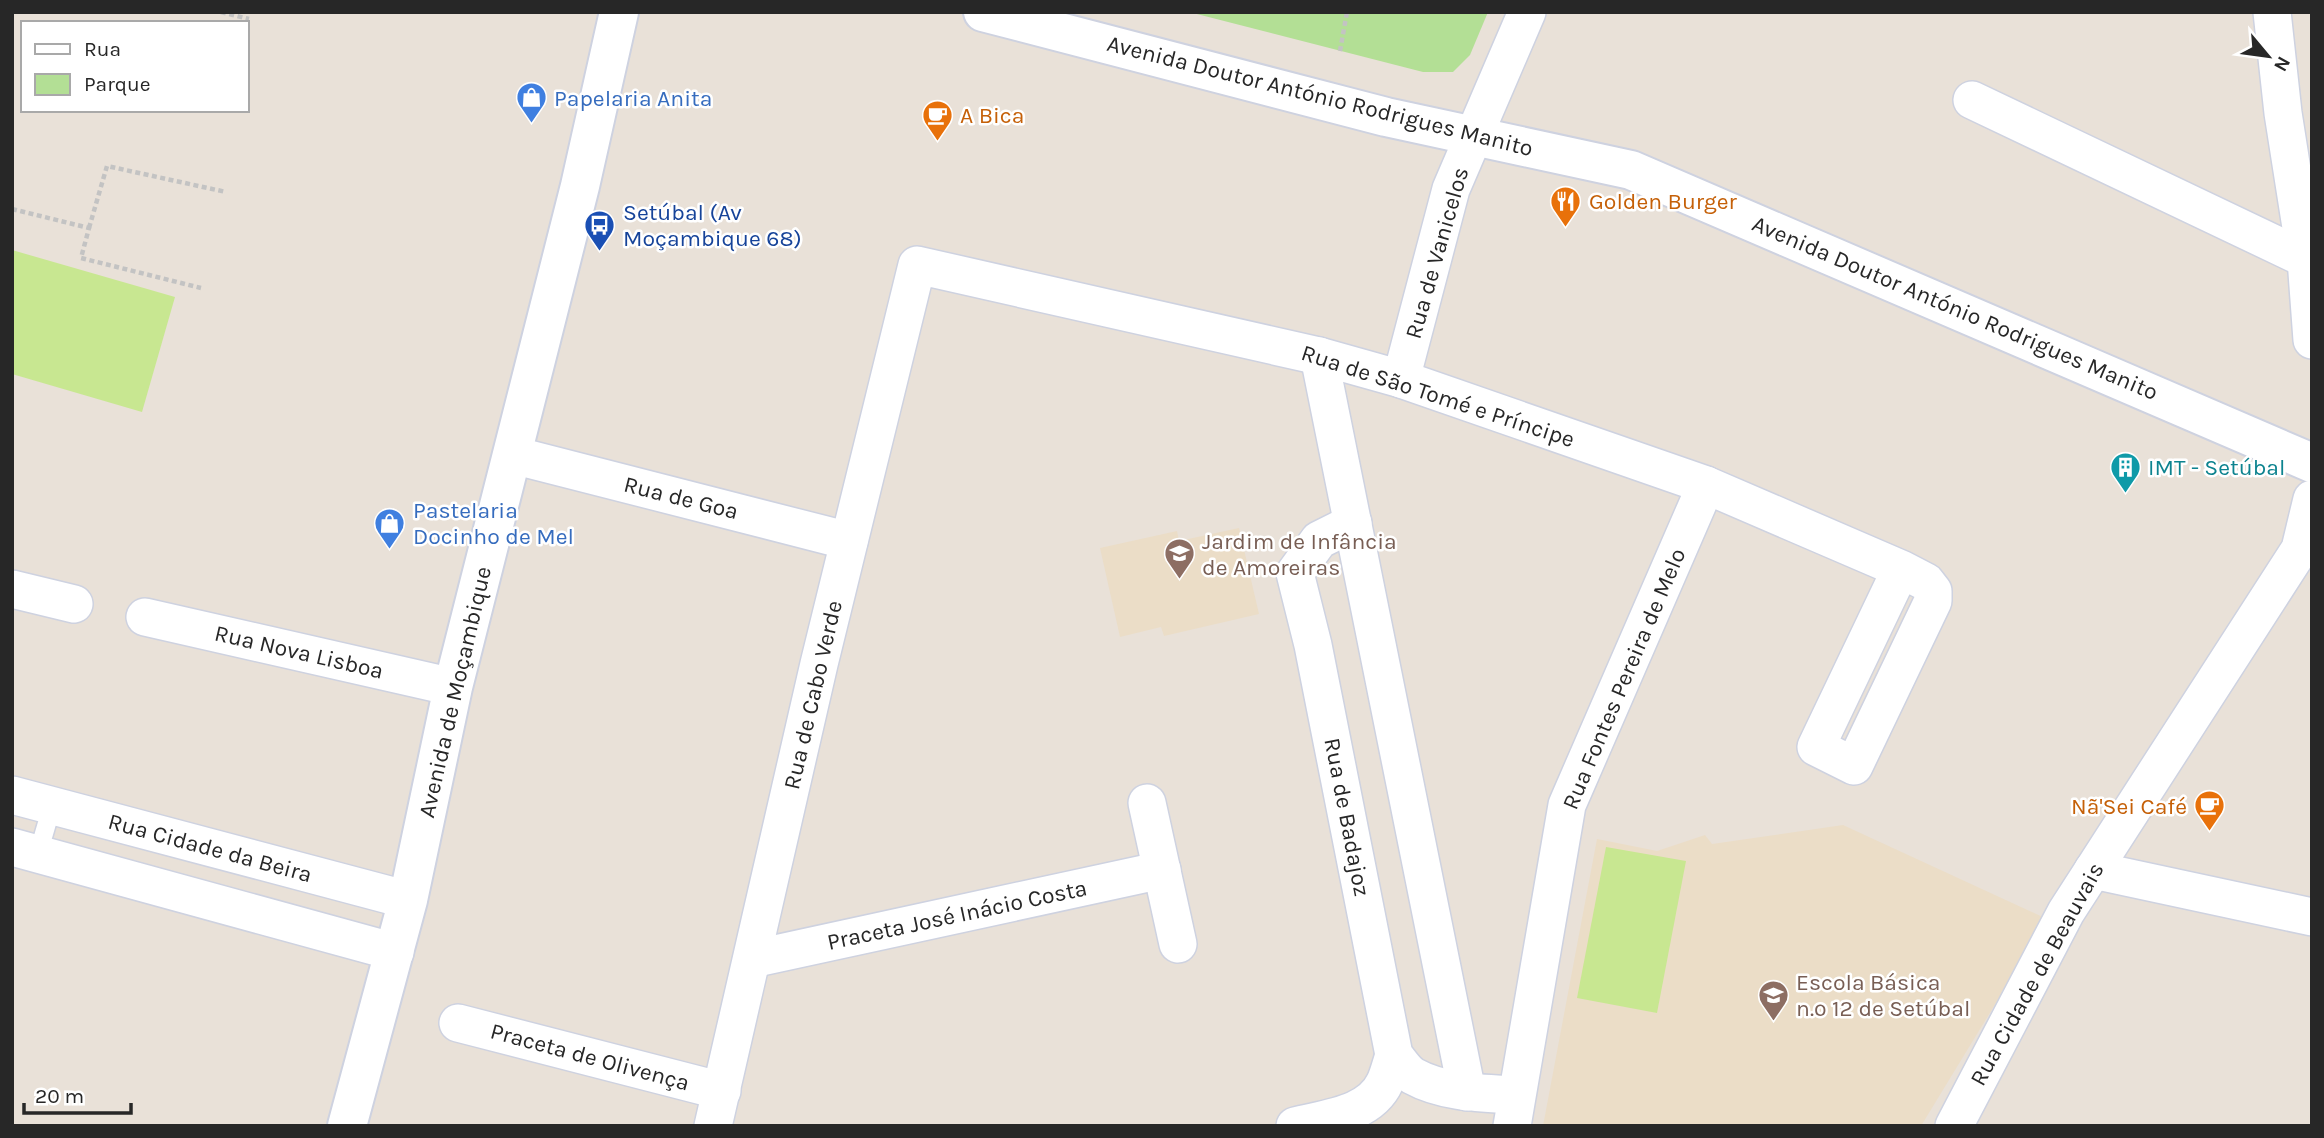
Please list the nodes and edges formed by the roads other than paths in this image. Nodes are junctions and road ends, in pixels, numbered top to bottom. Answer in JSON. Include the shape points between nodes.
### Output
{"nodes":[{"id":1,"x":619,"y":12,"type":"edge"},
{"id":2,"x":984,"y":12,"type":"edge"},
{"id":3,"x":1527,"y":12,"type":"edge"},
{"id":4,"x":2272,"y":12,"type":"edge"},
{"id":5,"x":1972,"y":100,"type":"dead end"},
{"id":6,"x":2297,"y":111,"type":"edge"},
{"id":7,"x":1475,"y":135,"type":"junction"},
{"id":8,"x":2306,"y":260,"type":"junction"},
{"id":9,"x":917,"y":265,"type":"joint"},
{"id":10,"x":2312,"y":340,"type":"edge"},
{"id":11,"x":1319,"y":356,"type":"junction"},
{"id":12,"x":1401,"y":379,"type":"junction"},
{"id":13,"x":513,"y":455,"type":"junction"},
{"id":14,"x":2312,"y":463,"type":"edge"},
{"id":15,"x":1706,"y":485,"type":"junction"},
{"id":16,"x":2312,"y":499,"type":"edge"},
{"id":17,"x":1353,"y":523,"type":"junction"},
{"id":18,"x":849,"y":541,"type":"junction"},
{"id":19,"x":1901,"y":569,"type":"junction"},
{"id":20,"x":12,"y":589,"type":"edge"},
{"id":21,"x":74,"y":604,"type":"dead end"},
{"id":22,"x":145,"y":617,"type":"dead end"},
{"id":23,"x":453,"y":687,"type":"junction"},
{"id":24,"x":12,"y":795,"type":"edge"},
{"id":25,"x":1147,"y":803,"type":"dead end"},
{"id":26,"x":52,"y":806,"type":"junction"},
{"id":27,"x":25,"y":851,"type":"edge"},
{"id":28,"x":1162,"y":870,"type":"junction"},
{"id":29,"x":2093,"y":870,"type":"junction"},
{"id":30,"x":408,"y":900,"type":"junction"},
{"id":31,"x":2312,"y":917,"type":"edge"},
{"id":32,"x":1178,"y":944,"type":"dead end"},
{"id":33,"x":395,"y":951,"type":"junction"},
{"id":34,"x":752,"y":959,"type":"junction"},
{"id":35,"x":458,"y":1023,"type":"dead end"},
{"id":36,"x":1394,"y":1055,"type":"junction"},
{"id":37,"x":1467,"y":1092,"type":"junction"},
{"id":38,"x":718,"y":1109,"type":"edge"},
{"id":39,"x":1514,"y":1110,"type":"edge"},
{"id":40,"x":347,"y":1126,"type":"edge"},
{"id":41,"x":1294,"y":1126,"type":"edge"},
{"id":42,"x":1954,"y":1126,"type":"edge"}],
"edges":[{"from":1,"to":13,"type":"street","name":"Avenida de Moçambique"},
{"from":2,"to":7,"type":"street","name":"Avenida Doutor António Rodrigues Manito","via":[[1386,117]]},
{"from":3,"to":7,"type":"street","name":"Rua de Vanicelos"},
{"from":4,"to":6,"type":"street"},
{"from":5,"to":8,"type":"street"},
{"from":6,"to":8,"type":"street"},
{"from":7,"to":12,"type":"street","name":"Rua de Vanicelos","via":[[1451,189]]},
{"from":7,"to":14,"type":"street","name":"Avenida Doutor António Rodrigues Manito","via":[[1656,179]]},
{"from":8,"to":10,"type":"street"},
{"from":9,"to":11,"type":"street","name":"Rua de São Tomé e Príncipe"},
{"from":9,"to":18,"type":"street","name":"Rua de Cabo Verde"},
{"from":11,"to":12,"type":"street","name":"Rua de São Tomé e Príncipe"},
{"from":11,"to":17,"type":"street"},
{"from":12,"to":15,"type":"street","name":"Rua de São Tomé e Príncipe"},
{"from":13,"to":18,"type":"street","name":"Rua de Goa"},
{"from":13,"to":23,"type":"street","name":"Avenida de Moçambique"},
{"from":15,"to":19,"type":"street","name":"Rua de São Tomé e Príncipe"},
{"from":15,"to":39,"type":"street","name":"Rua Fontes Pereira de Melo","via":[[1567,805]]},
{"from":16,"to":29,"type":"street","name":"Rua Cidade de Beauvais","via":[[2300,549]]},
{"from":17,"to":36,"type":"street","name":"Rua de Badajoz","via":[[1319,540],[1295,573]]},
{"from":17,"to":37,"type":"street"},
{"from":18,"to":34,"type":"street","name":"Rua de Cabo Verde"},
{"from":19,"to":19,"type":"street","name":"Rua de São Tomé e Príncipe","via":[[1930,586],[1933,601],[1854,765],[1816,747]]},
{"from":20,"to":21,"type":"street"},
{"from":22,"to":23,"type":"street","name":"Rua Nova Lisboa"},
{"from":23,"to":30,"type":"street","name":"Avenida de Moçambique"},
{"from":24,"to":26,"type":"street","name":"Rua Cidade da Beira"},
{"from":25,"to":28,"type":"street"},
{"from":26,"to":27,"type":"lane"},
{"from":26,"to":30,"type":"street","name":"Rua Cidade da Beira"},
{"from":27,"to":33,"type":"street"},
{"from":28,"to":32,"type":"street"},
{"from":28,"to":34,"type":"street","name":"Praceta José Inácio Costa"},
{"from":29,"to":31,"type":"street"},
{"from":29,"to":42,"type":"street","name":"Rua Cidade de Beauvais","via":[[2066,912]]},
{"from":30,"to":33,"type":"street","name":"Avenida de Moçambique"},
{"from":33,"to":40,"type":"street","name":"Avenida de Moçambique"},
{"from":34,"to":38,"type":"street","name":"Rua de Cabo Verde"},
{"from":35,"to":38,"type":"street","name":"Praceta de Olivença"},
{"from":36,"to":37,"type":"street","via":[[1410,1074]]},
{"from":36,"to":41,"type":"street","via":[[1386,1081],[1369,1103]]},
{"from":37,"to":39,"type":"street"}]}
